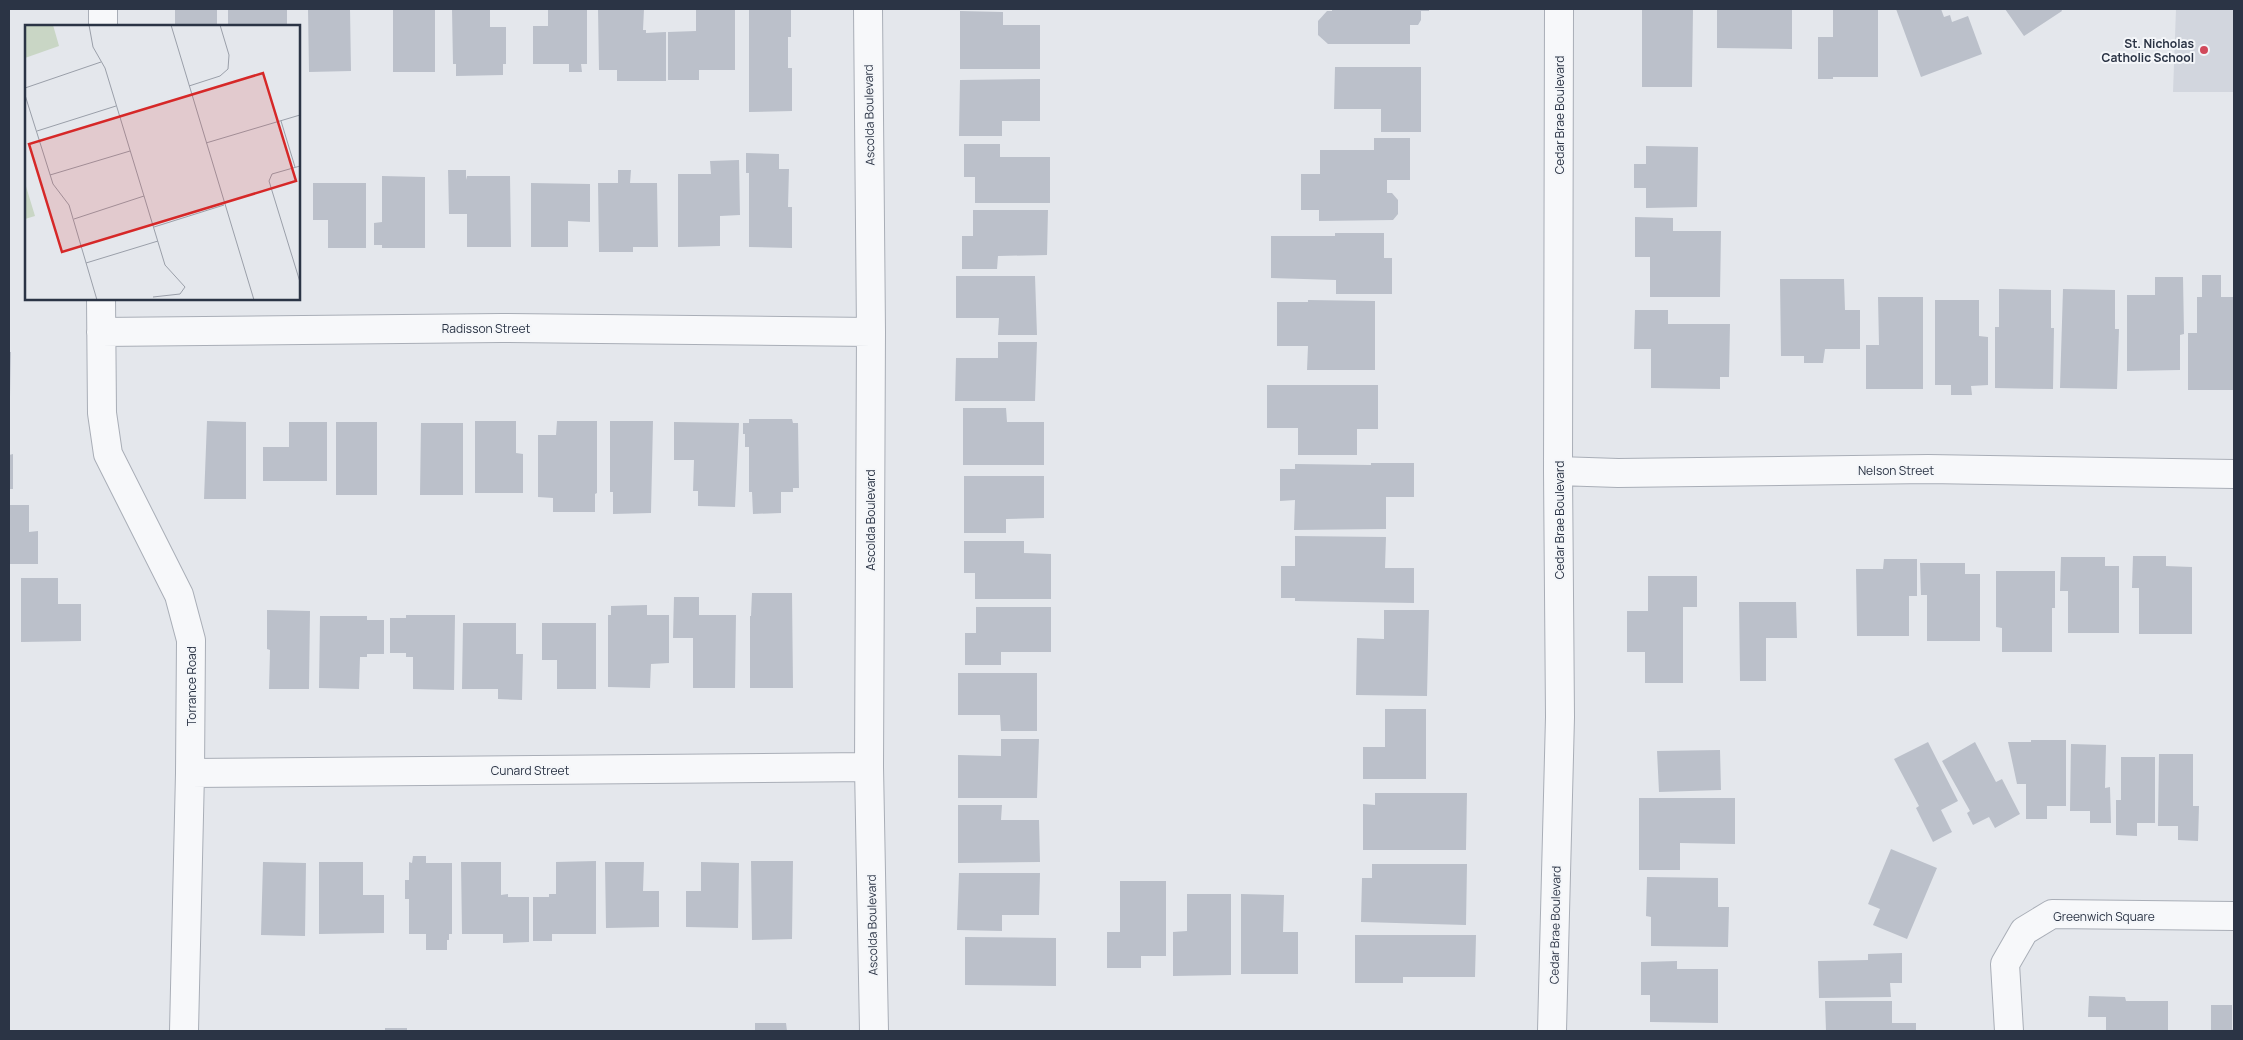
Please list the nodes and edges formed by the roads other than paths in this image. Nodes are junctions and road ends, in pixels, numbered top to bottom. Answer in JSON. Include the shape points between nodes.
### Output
{"nodes":[{"id":1,"x":103,"y":9,"type":"edge"},
{"id":2,"x":868,"y":9,"type":"edge"},
{"id":3,"x":1559,"y":9,"type":"edge"},
{"id":4,"x":102,"y":25,"type":"edge"},
{"id":5,"x":101,"y":300,"type":"edge"},
{"id":6,"x":101,"y":332,"type":"junction"},
{"id":7,"x":872,"y":332,"type":"junction"},
{"id":8,"x":1558,"y":471,"type":"junction"},
{"id":9,"x":2234,"y":474,"type":"edge"},
{"id":10,"x":869,"y":767,"type":"junction"},
{"id":11,"x":190,"y":773,"type":"junction"},
{"id":12,"x":2234,"y":916,"type":"edge"},
{"id":13,"x":184,"y":1031,"type":"edge"},
{"id":14,"x":874,"y":1031,"type":"edge"},
{"id":15,"x":1552,"y":1031,"type":"edge"},
{"id":16,"x":2009,"y":1031,"type":"edge"}],
"edges":[{"from":1,"to":4,"type":"street"},
{"from":2,"to":7,"type":"street","name":"Ascolda Boulevard"},
{"from":3,"to":8,"type":"street","name":"Cedar Brae Boulevard"},
{"from":5,"to":6,"type":"street","name":"Torrance Road"},
{"from":6,"to":7,"type":"street","name":"Radisson Street","via":[[501,328]]},
{"from":6,"to":11,"type":"street","name":"Torrance Road","via":[[102,413],[108,454],[179,595],[191,640]]},
{"from":7,"to":10,"type":"street","name":"Ascolda Boulevard"},
{"from":8,"to":9,"type":"street","name":"Nelson Street","via":[[1928,470]]},
{"from":8,"to":15,"type":"street","name":"Cedar Brae Boulevard","via":[[1560,717]]},
{"from":10,"to":11,"type":"street","name":"Cunard Street"},
{"from":10,"to":14,"type":"street","name":"Ascolda Boulevard"},
{"from":11,"to":13,"type":"street","name":"Torrance Road"},
{"from":12,"to":16,"type":"street","name":"Greenwich Square","via":[[2052,914],[2024,931],[2005,964]]}]}
